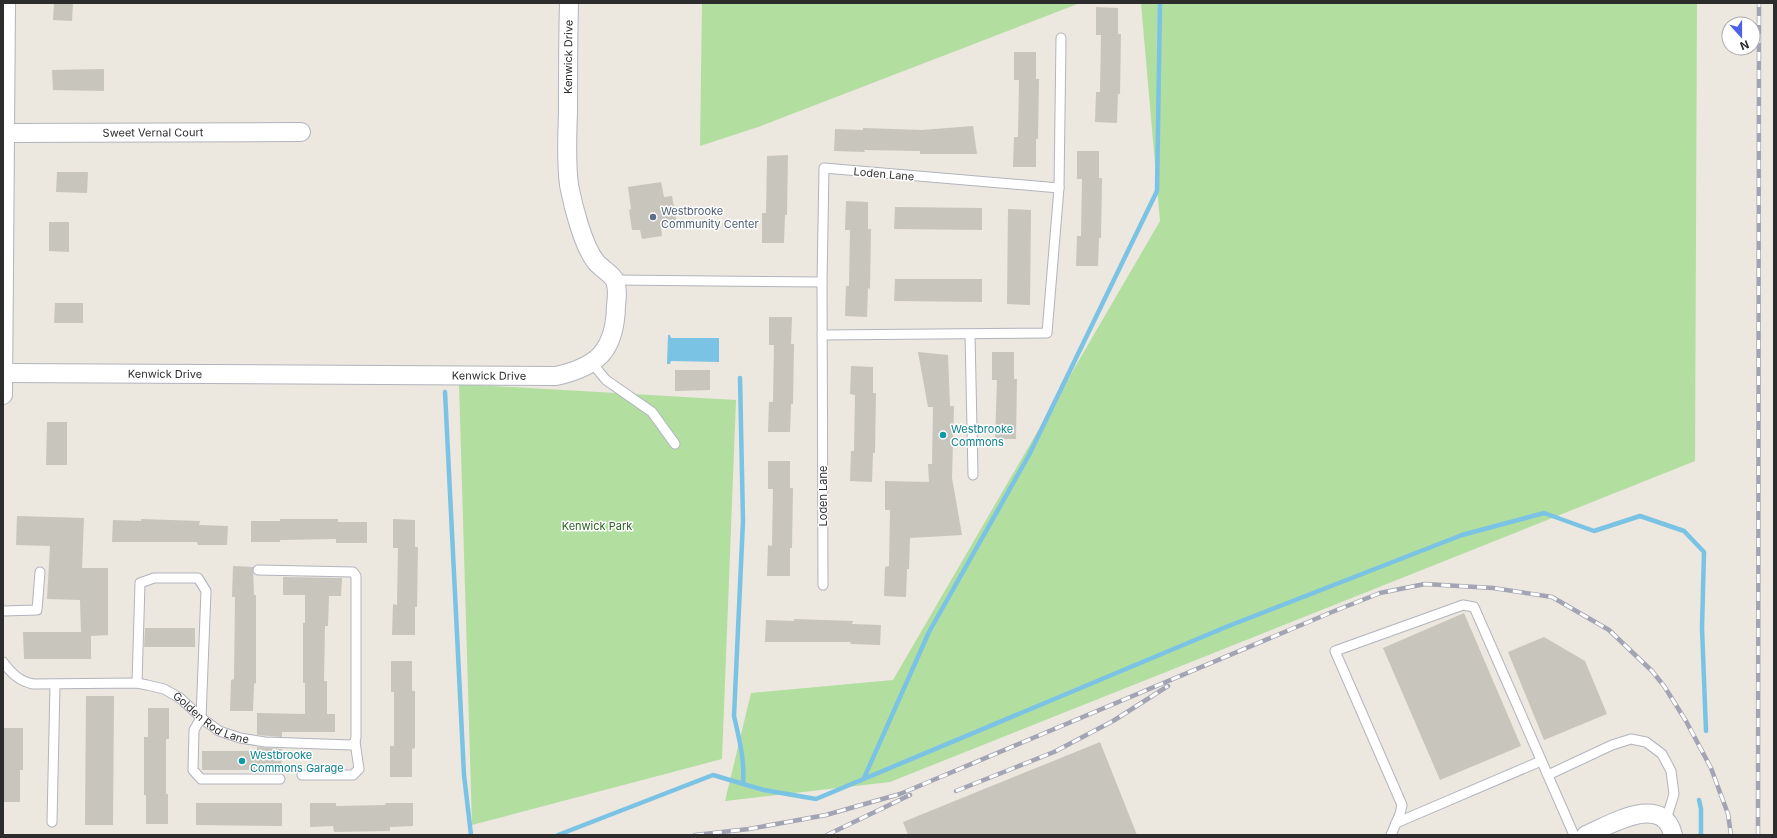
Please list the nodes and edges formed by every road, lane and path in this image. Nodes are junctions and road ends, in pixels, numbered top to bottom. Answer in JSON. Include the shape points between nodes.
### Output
{"nodes":[{"id":1,"x":6,"y":3,"type":"edge"},
{"id":2,"x":569,"y":3,"type":"edge"},
{"id":3,"x":1061,"y":38,"type":"dead end"},
{"id":4,"x":301,"y":132,"type":"dead end"},
{"id":5,"x":5,"y":133,"type":"junction"},
{"id":6,"x":1059,"y":188,"type":"junction"},
{"id":7,"x":614,"y":280,"type":"junction"},
{"id":8,"x":822,"y":282,"type":"junction"},
{"id":9,"x":970,"y":334,"type":"junction"},
{"id":10,"x":822,"y":335,"type":"junction"},
{"id":11,"x":592,"y":363,"type":"junction"},
{"id":12,"x":3,"y":373,"type":"edge"},
{"id":13,"x":3,"y":394,"type":"edge"},
{"id":14,"x":675,"y":444,"type":"dead end"},
{"id":15,"x":973,"y":475,"type":"dead end"},
{"id":16,"x":258,"y":570,"type":"dead end"},
{"id":17,"x":40,"y":572,"type":"dead end"},
{"id":18,"x":823,"y":585,"type":"dead end"},
{"id":19,"x":3,"y":611,"type":"edge"},
{"id":20,"x":3,"y":662,"type":"edge"},
{"id":21,"x":137,"y":683,"type":"junction"},
{"id":22,"x":55,"y":685,"type":"junction"},
{"id":23,"x":201,"y":718,"type":"junction"},
{"id":24,"x":355,"y":742,"type":"junction"},
{"id":25,"x":1541,"y":761,"type":"junction"},
{"id":26,"x":302,"y":775,"type":"dead end"},
{"id":27,"x":1548,"y":775,"type":"junction"},
{"id":28,"x":280,"y":779,"type":"dead end"},
{"id":29,"x":52,"y":822,"type":"dead end"},
{"id":30,"x":1396,"y":823,"type":"junction"},
{"id":31,"x":1669,"y":828,"type":"edge"},
{"id":32,"x":1391,"y":835,"type":"edge"},
{"id":33,"x":1574,"y":835,"type":"edge"},
{"id":34,"x":1586,"y":835,"type":"edge"}],
"edges":[{"from":1,"to":5,"type":"street"},
{"from":2,"to":7,"type":"street","name":"Kenwick Drive","via":[[569,185],[585,242],[596,262]]},
{"from":3,"to":6,"type":"lane"},
{"from":4,"to":5,"type":"street","name":"Sweet Vernal Court"},
{"from":5,"to":12,"type":"street"},
{"from":6,"to":8,"type":"lane","name":"Loden Lane","via":[[824,168]]},
{"from":6,"to":9,"type":"lane","via":[[1047,333]]},
{"from":7,"to":8,"type":"lane"},
{"from":7,"to":11,"type":"street","name":"Kenwick Drive","via":[[617,293],[614,327],[609,343],[600,357]]},
{"from":8,"to":10,"type":"lane","name":"Loden Lane"},
{"from":9,"to":10,"type":"lane"},
{"from":9,"to":15,"type":"lane"},
{"from":10,"to":18,"type":"lane","name":"Loden Lane"},
{"from":11,"to":12,"type":"street","name":"Kenwick Drive","via":[[574,372],[556,376]]},
{"from":11,"to":14,"type":"lane","via":[[606,380],[652,412]]},
{"from":12,"to":13,"type":"street"},
{"from":16,"to":24,"type":"lane","via":[[353,572],[356,576]]},
{"from":17,"to":19,"type":"lane","via":[[37,610]]},
{"from":20,"to":22,"type":"lane","name":"Golden Rod Lane","via":[[18,679],[42,685]]},
{"from":21,"to":22,"type":"lane","name":"Golden Rod Lane"},
{"from":21,"to":23,"type":"lane","name":"Golden Rod Lane","via":[[164,690],[180,698]]},
{"from":21,"to":23,"type":"lane","via":[[140,583],[154,578],[198,578],[206,591]]},
{"from":22,"to":29,"type":"lane"},
{"from":23,"to":24,"type":"lane","name":"Golden Rod Lane","via":[[219,731],[265,742],[346,746]]},
{"from":23,"to":28,"type":"lane","via":[[194,730],[193,770],[201,779]]},
{"from":24,"to":26,"type":"lane","via":[[359,769],[352,775]]},
{"from":25,"to":27,"type":"lane"},
{"from":25,"to":30,"type":"lane"},
{"from":25,"to":30,"type":"lane","via":[[1474,607],[1463,605],[1335,651],[1402,805]]},
{"from":27,"to":31,"type":"lane","via":[[1612,745],[1631,739],[1646,742],[1662,754],[1671,771],[1674,794]]},
{"from":27,"to":33,"type":"lane"},
{"from":30,"to":32,"type":"lane"},
{"from":31,"to":34,"type":"street","via":[[1649,812],[1638,813]]}]}
